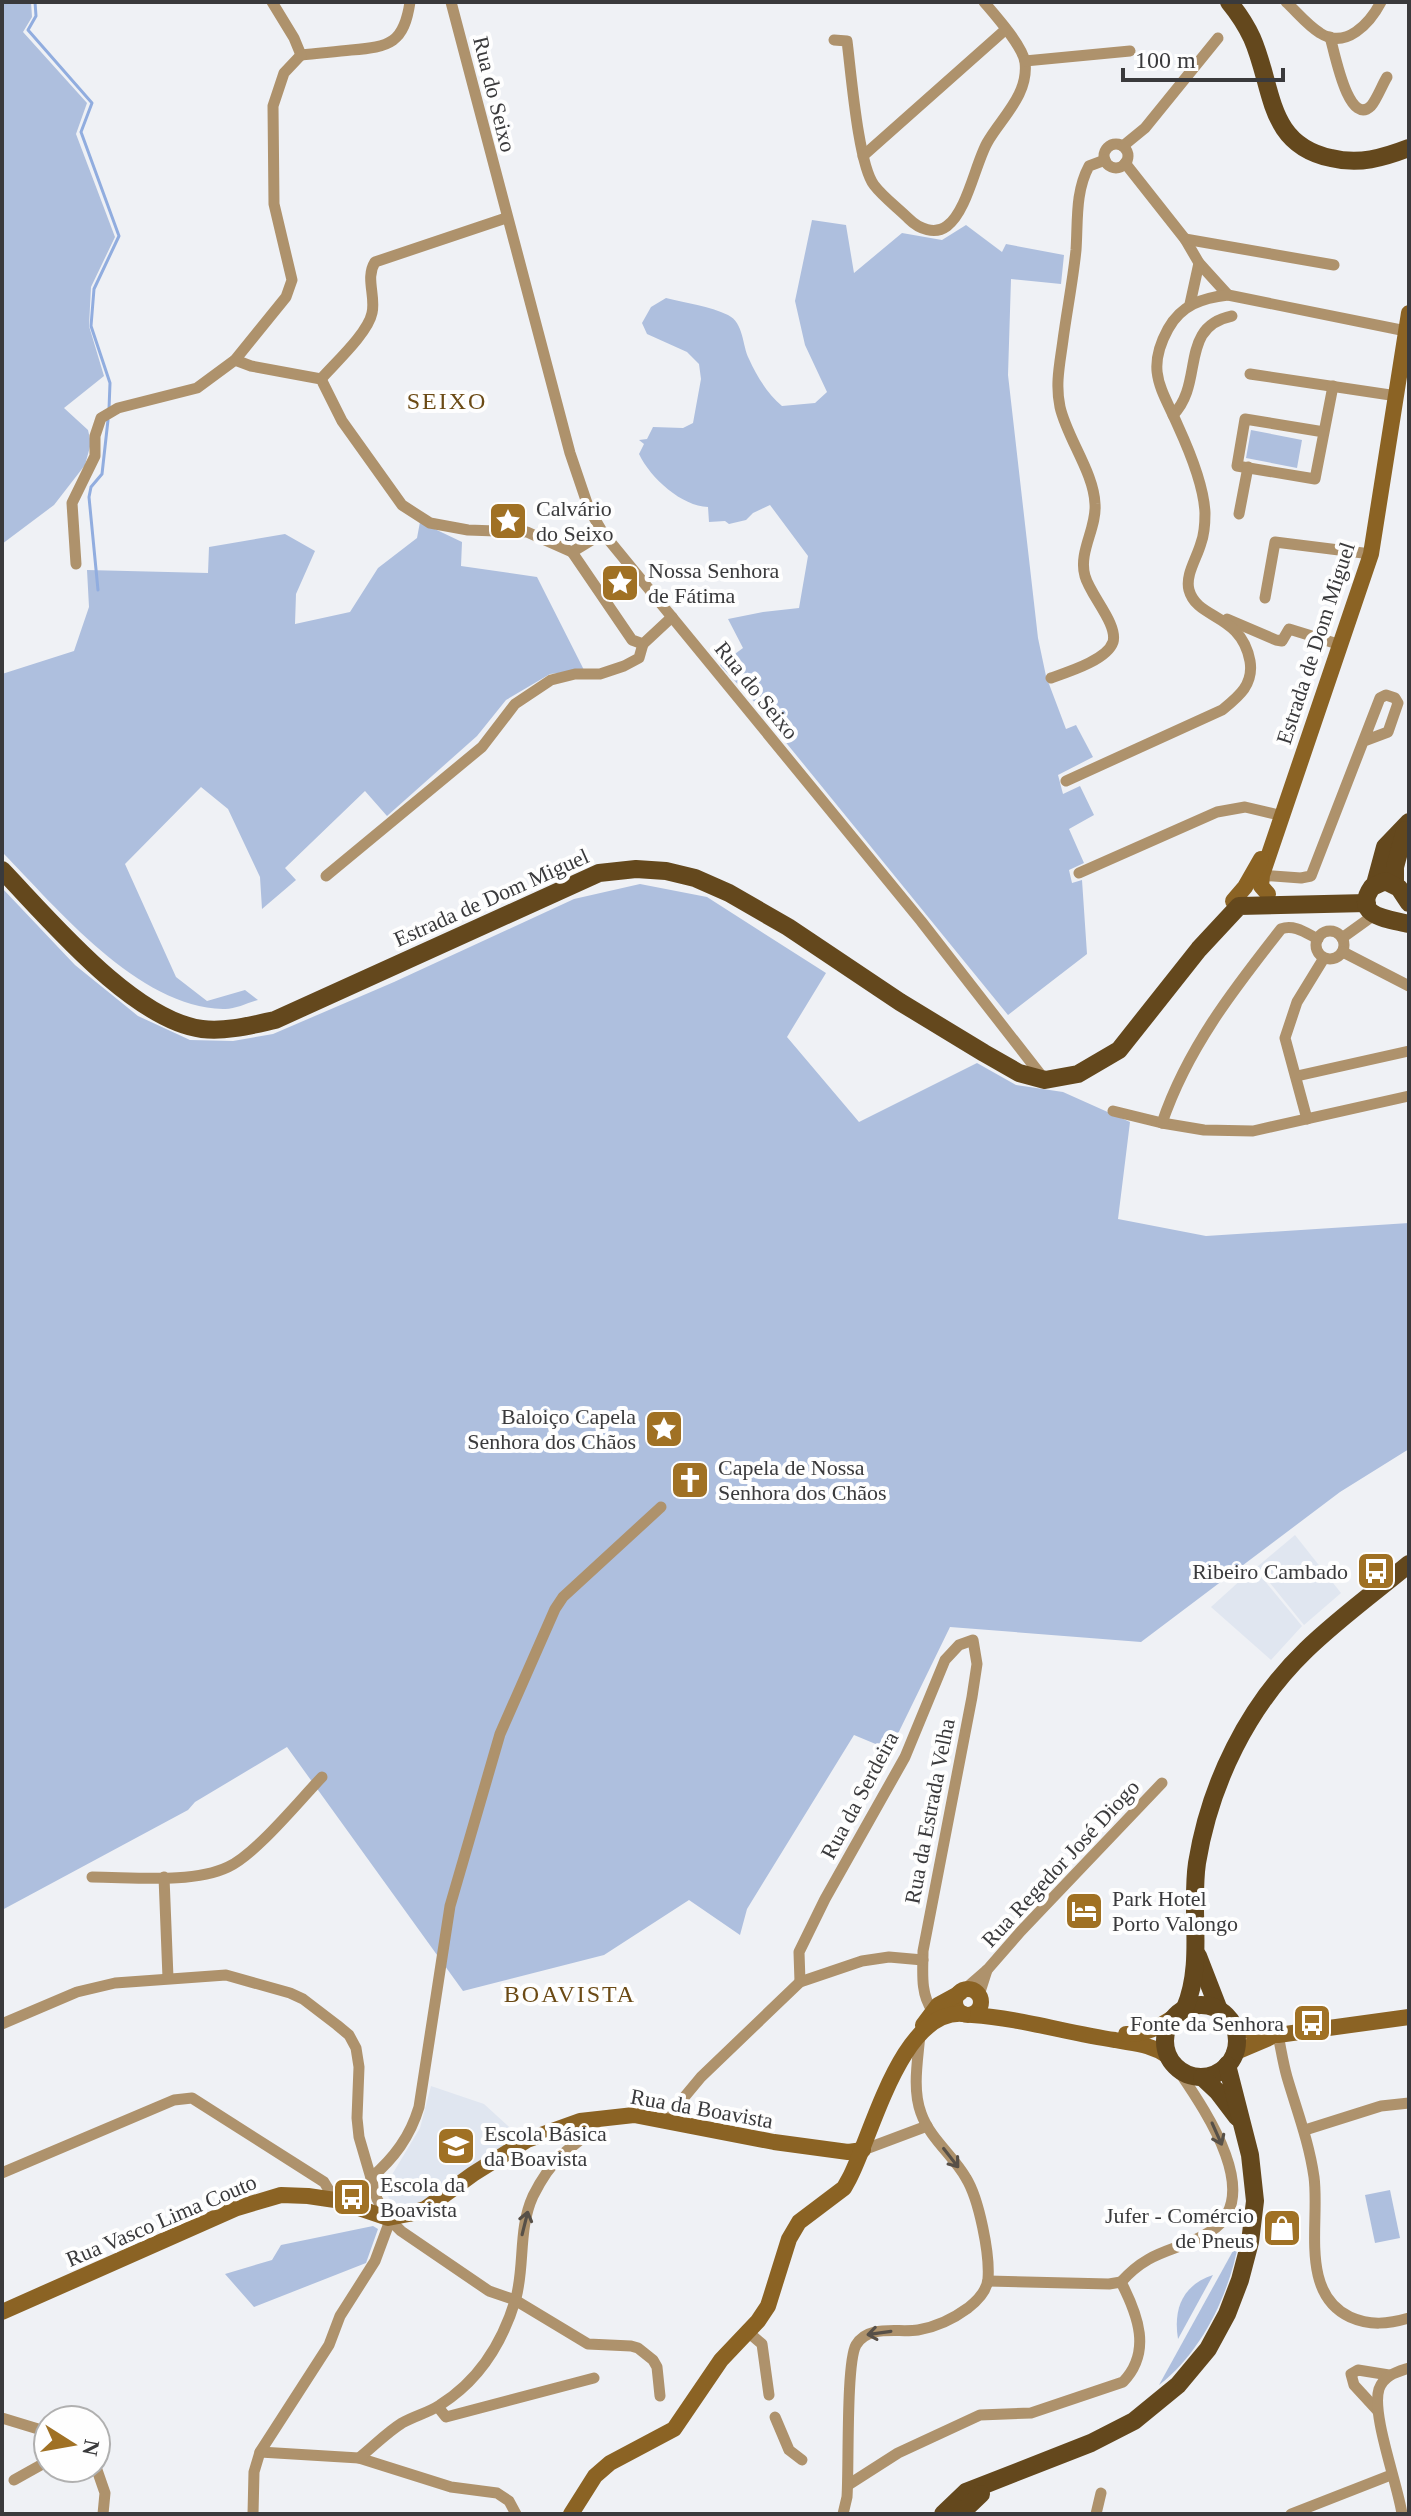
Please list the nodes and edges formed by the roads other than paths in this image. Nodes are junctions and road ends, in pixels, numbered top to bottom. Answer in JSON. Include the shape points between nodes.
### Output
{"nodes":[{"id":1,"x":272,"y":2,"type":"edge"},
{"id":2,"x":410,"y":2,"type":"edge"},
{"id":3,"x":451,"y":2,"type":"edge"},
{"id":4,"x":984,"y":2,"type":"edge"},
{"id":5,"x":1229,"y":2,"type":"edge"},
{"id":6,"x":1286,"y":2,"type":"edge"},
{"id":7,"x":1381,"y":2,"type":"edge"},
{"id":8,"x":1005,"y":30,"type":"junction"},
{"id":9,"x":1330,"y":37,"type":"junction"},
{"id":10,"x":1218,"y":38,"type":"dead end"},
{"id":11,"x":834,"y":40,"type":"dead end"},
{"id":12,"x":1130,"y":51,"type":"dead end"},
{"id":13,"x":301,"y":55,"type":"junction"},
{"id":14,"x":1025,"y":61,"type":"junction"},
{"id":15,"x":1387,"y":77,"type":"dead end"},
{"id":16,"x":1123,"y":146,"type":"junction"},
{"id":17,"x":1409,"y":148,"type":"edge"},
{"id":18,"x":863,"y":156,"type":"junction"},
{"id":19,"x":1105,"y":160,"type":"junction"},
{"id":20,"x":1125,"y":163,"type":"junction"},
{"id":21,"x":506,"y":218,"type":"junction"},
{"id":22,"x":1185,"y":239,"type":"junction"},
{"id":23,"x":1199,"y":263,"type":"junction"},
{"id":24,"x":1334,"y":265,"type":"dead end"},
{"id":25,"x":1228,"y":295,"type":"junction"},
{"id":26,"x":1190,"y":304,"type":"junction"},
{"id":27,"x":1409,"y":313,"type":"edge"},
{"id":28,"x":1232,"y":316,"type":"dead end"},
{"id":29,"x":1406,"y":331,"type":"junction"},
{"id":30,"x":235,"y":360,"type":"junction"},
{"id":31,"x":1250,"y":374,"type":"dead end"},
{"id":32,"x":321,"y":379,"type":"junction"},
{"id":33,"x":1333,"y":386,"type":"junction"},
{"id":34,"x":1397,"y":396,"type":"junction"},
{"id":35,"x":1173,"y":415,"type":"junction"},
{"id":36,"x":1324,"y":432,"type":"junction"},
{"id":37,"x":1248,"y":467,"type":"junction"},
{"id":38,"x":1239,"y":514,"type":"dead end"},
{"id":39,"x":603,"y":533,"type":"junction"},
{"id":40,"x":572,"y":552,"type":"junction"},
{"id":41,"x":1371,"y":554,"type":"junction"},
{"id":42,"x":76,"y":564,"type":"dead end"},
{"id":43,"x":1265,"y":598,"type":"dead end"},
{"id":44,"x":672,"y":617,"type":"junction"},
{"id":45,"x":1220,"y":617,"type":"junction"},
{"id":46,"x":643,"y":644,"type":"junction"},
{"id":47,"x":1341,"y":645,"type":"junction"},
{"id":48,"x":1051,"y":678,"type":"dead end"},
{"id":49,"x":1364,"y":741,"type":"dead end"},
{"id":50,"x":1066,"y":781,"type":"dead end"},
{"id":51,"x":1283,"y":816,"type":"junction"},
{"id":52,"x":1408,"y":823,"type":"edge"},
{"id":53,"x":2,"y":870,"type":"edge"},
{"id":54,"x":1079,"y":873,"type":"dead end"},
{"id":55,"x":1258,"y":875,"type":"junction"},
{"id":56,"x":326,"y":876,"type":"dead end"},
{"id":57,"x":1268,"y":894,"type":"junction"},
{"id":58,"x":1403,"y":895,"type":"edge"},
{"id":59,"x":1233,"y":901,"type":"junction"},
{"id":60,"x":1375,"y":902,"type":"junction"},
{"id":61,"x":1409,"y":924,"type":"edge"},
{"id":62,"x":1342,"y":938,"type":"junction"},
{"id":63,"x":1318,"y":939,"type":"junction"},
{"id":64,"x":1199,"y":949,"type":"junction"},
{"id":65,"x":1343,"y":952,"type":"junction"},
{"id":66,"x":1324,"y":958,"type":"junction"},
{"id":67,"x":1409,"y":986,"type":"edge"},
{"id":68,"x":1409,"y":1051,"type":"edge"},
{"id":69,"x":1297,"y":1076,"type":"junction"},
{"id":70,"x":1045,"y":1080,"type":"junction"},
{"id":71,"x":1409,"y":1096,"type":"edge"},
{"id":72,"x":1113,"y":1111,"type":"dead end"},
{"id":73,"x":1307,"y":1119,"type":"junction"},
{"id":74,"x":1162,"y":1123,"type":"junction"},
{"id":75,"x":661,"y":1507,"type":"dead end"},
{"id":76,"x":1409,"y":1564,"type":"edge"},
{"id":77,"x":973,"y":1640,"type":"joint"},
{"id":78,"x":322,"y":1777,"type":"dead end"},
{"id":79,"x":1162,"y":1783,"type":"dead end"},
{"id":80,"x":92,"y":1877,"type":"dead end"},
{"id":81,"x":164,"y":1877,"type":"junction"},
{"id":82,"x":1195,"y":1945,"type":"junction"},
{"id":83,"x":923,"y":1960,"type":"junction"},
{"id":84,"x":168,"y":1978,"type":"junction"},
{"id":85,"x":800,"y":1982,"type":"junction"},
{"id":86,"x":964,"y":2003,"type":"junction"},
{"id":87,"x":1219,"y":2010,"type":"junction"},
{"id":88,"x":926,"y":2011,"type":"junction"},
{"id":89,"x":1180,"y":2012,"type":"junction"},
{"id":90,"x":1409,"y":2017,"type":"edge"},
{"id":91,"x":2,"y":2024,"type":"edge"},
{"id":92,"x":1233,"y":2025,"type":"junction"},
{"id":93,"x":1092,"y":2034,"type":"junction"},
{"id":94,"x":1278,"y":2035,"type":"junction"},
{"id":95,"x":1230,"y":2059,"type":"junction"},
{"id":96,"x":1172,"y":2062,"type":"junction"},
{"id":97,"x":1202,"y":2077,"type":"junction"},
{"id":98,"x":1409,"y":2103,"type":"edge"},
{"id":99,"x":599,"y":2118,"type":"junction"},
{"id":100,"x":666,"y":2119,"type":"junction"},
{"id":101,"x":1240,"y":2122,"type":"junction"},
{"id":102,"x":927,"y":2126,"type":"junction"},
{"id":103,"x":1305,"y":2130,"type":"junction"},
{"id":104,"x":863,"y":2150,"type":"junction"},
{"id":105,"x":2,"y":2173,"type":"edge"},
{"id":106,"x":310,"y":2174,"type":"junction"},
{"id":107,"x":371,"y":2178,"type":"junction"},
{"id":108,"x":308,"y":2196,"type":"junction"},
{"id":109,"x":335,"y":2200,"type":"junction"},
{"id":110,"x":388,"y":2218,"type":"junction"},
{"id":111,"x":988,"y":2281,"type":"junction"},
{"id":112,"x":1121,"y":2282,"type":"junction"},
{"id":113,"x":515,"y":2300,"type":"junction"},
{"id":114,"x":2,"y":2312,"type":"edge"},
{"id":115,"x":1409,"y":2318,"type":"edge"},
{"id":116,"x":748,"y":2332,"type":"junction"},
{"id":117,"x":1409,"y":2368,"type":"edge"},
{"id":118,"x":1389,"y":2375,"type":"junction"},
{"id":119,"x":594,"y":2378,"type":"dead end"},
{"id":120,"x":769,"y":2395,"type":"dead end"},
{"id":121,"x":660,"y":2396,"type":"dead end"},
{"id":122,"x":438,"y":2407,"type":"junction"},
{"id":123,"x":1377,"y":2410,"type":"junction"},
{"id":124,"x":775,"y":2417,"type":"dead end"},
{"id":125,"x":2,"y":2418,"type":"edge"},
{"id":126,"x":32,"y":2427,"type":"edge"},
{"id":127,"x":260,"y":2452,"type":"junction"},
{"id":128,"x":359,"y":2458,"type":"junction"},
{"id":129,"x":802,"y":2460,"type":"dead end"},
{"id":130,"x":32,"y":2470,"type":"edge"},
{"id":131,"x":1391,"y":2475,"type":"junction"},
{"id":132,"x":1003,"y":2478,"type":"junction"},
{"id":133,"x":14,"y":2480,"type":"dead end"},
{"id":134,"x":102,"y":2484,"type":"edge"},
{"id":135,"x":848,"y":2485,"type":"junction"},
{"id":136,"x":1101,"y":2493,"type":"dead end"},
{"id":137,"x":1404,"y":2511,"type":"edge"},
{"id":138,"x":103,"y":2514,"type":"edge"},
{"id":139,"x":253,"y":2514,"type":"edge"},
{"id":140,"x":516,"y":2514,"type":"edge"},
{"id":141,"x":571,"y":2514,"type":"edge"},
{"id":142,"x":843,"y":2514,"type":"edge"},
{"id":143,"x":943,"y":2514,"type":"edge"},
{"id":144,"x":960,"y":2514,"type":"edge"},
{"id":145,"x":1096,"y":2514,"type":"edge"},
{"id":146,"x":1291,"y":2514,"type":"edge"}],
"edges":[{"from":1,"to":13,"type":"street"},
{"from":2,"to":13,"type":"street","via":[[407,23],[396,40],[381,48]]},
{"from":3,"to":21,"type":"street","name":"Rua do Seixo"},
{"from":4,"to":8,"type":"street"},
{"from":5,"to":17,"type":"main road","via":[[1252,39],[1276,114],[1294,142],[1342,161],[1372,160]]},
{"from":6,"to":9,"type":"street"},
{"from":7,"to":9,"type":"street","via":[[1357,32]]},
{"from":8,"to":14,"type":"street"},
{"from":8,"to":18,"type":"street"},
{"from":9,"to":15,"type":"street","via":[[1347,97],[1358,108],[1371,106]]},
{"from":10,"to":16,"type":"street","via":[[1145,128]]},
{"from":11,"to":18,"type":"street","via":[[847,41]]},
{"from":12,"to":14,"type":"street"},
{"from":13,"to":30,"type":"street","via":[[284,73],[273,106],[274,204],[292,280],[286,297]]},
{"from":14,"to":18,"type":"street","via":[[1017,102],[985,147],[946,227],[915,225],[874,184]]},
{"from":16,"to":19,"type":"street","via":[[1109,146]]},
{"from":16,"to":20,"type":"street","via":[[1128,152]]},
{"from":19,"to":20,"type":"street","via":[[1114,167]]},
{"from":19,"to":48,"type":"street","via":[[1089,166],[1078,200],[1057,382],[1060,408],[1095,500],[1084,574],[1113,629],[1113,642],[1100,656]]},
{"from":20,"to":22,"type":"street"},
{"from":21,"to":32,"type":"street","via":[[375,262],[368,324]]},
{"from":21,"to":39,"type":"street","name":"Rua do Seixo","via":[[570,453]]},
{"from":22,"to":23,"type":"street"},
{"from":22,"to":24,"type":"street"},
{"from":23,"to":25,"type":"street"},
{"from":23,"to":26,"type":"street"},
{"from":25,"to":26,"type":"street"},
{"from":25,"to":29,"type":"street"},
{"from":26,"to":35,"type":"street","via":[[1161,341],[1156,368],[1161,395]]},
{"from":27,"to":29,"type":"street","name":"Estrada de Dom Miguel"},
{"from":28,"to":35,"type":"street","via":[[1209,324],[1202,333],[1185,398]]},
{"from":29,"to":34,"type":"street","name":"Estrada de Dom Miguel"},
{"from":30,"to":32,"type":"street"},
{"from":30,"to":42,"type":"street","via":[[197,388],[118,408],[101,418],[95,456],[72,503]]},
{"from":31,"to":33,"type":"street"},
{"from":32,"to":40,"type":"street","via":[[342,421],[412,513],[440,526],[527,532]]},
{"from":33,"to":34,"type":"street"},
{"from":33,"to":36,"type":"street"},
{"from":34,"to":41,"type":"street","name":"Estrada de Dom Miguel"},
{"from":35,"to":45,"type":"street","via":[[1205,512],[1190,592],[1199,607]]},
{"from":36,"to":37,"type":"street","via":[[1315,479]]},
{"from":36,"to":37,"type":"street","via":[[1245,419],[1237,466]]},
{"from":37,"to":38,"type":"street"},
{"from":39,"to":40,"type":"street"},
{"from":39,"to":44,"type":"street","name":"Rua do Seixo"},
{"from":40,"to":46,"type":"street","via":[[632,640]]},
{"from":41,"to":43,"type":"street","via":[[1275,542]]},
{"from":41,"to":47,"type":"street","name":"Estrada de Dom Miguel"},
{"from":44,"to":46,"type":"street"},
{"from":44,"to":70,"type":"street","name":"Rua do Seixo"},
{"from":45,"to":47,"type":"street","via":[[1276,640],[1282,641],[1289,629]]},
{"from":45,"to":50,"type":"street","via":[[1238,632],[1248,653],[1250,676],[1242,694],[1222,710]]},
{"from":46,"to":56,"type":"street","via":[[639,658],[624,666],[551,680],[515,704],[482,747]]},
{"from":47,"to":51,"type":"street","name":"Estrada de Dom Miguel"},
{"from":49,"to":55,"type":"street","via":[[1311,876]]},
{"from":51,"to":54,"type":"street","via":[[1245,807],[1217,812]]},
{"from":51,"to":55,"type":"street","name":"Estrada de Dom Miguel"},
{"from":52,"to":58,"type":"main road","via":[[1395,867]]},
{"from":52,"to":60,"type":"main road","via":[[1385,847]]},
{"from":53,"to":70,"type":"main road","name":"Estrada de Dom Miguel","via":[[84,956],[144,1004],[202,1029],[243,1028],[275,1020],[599,873],[666,871],[729,893],[984,1053],[1019,1073]]},
{"from":55,"to":57,"type":"street"},
{"from":55,"to":59,"type":"street","name":"Estrada de Dom Miguel"},
{"from":57,"to":59,"type":"main road"},
{"from":57,"to":60,"type":"main road"},
{"from":58,"to":60,"type":"main road","via":[[1402,908]]},
{"from":58,"to":60,"type":"main road","via":[[1385,881]]},
{"from":59,"to":64,"type":"main road","name":"Estrada de Dom Miguel"},
{"from":60,"to":61,"type":"main road"},
{"from":60,"to":62,"type":"street"},
{"from":60,"to":64,"type":"main road","name":"Estrada de Dom Miguel","via":[[1239,906]]},
{"from":62,"to":63,"type":"street","via":[[1328,931]]},
{"from":62,"to":65,"type":"street"},
{"from":63,"to":66,"type":"street"},
{"from":63,"to":74,"type":"street","via":[[1296,928],[1281,929],[1199,1040]]},
{"from":64,"to":70,"type":"main road","name":"Estrada de Dom Miguel","via":[[1119,1050],[1078,1074]]},
{"from":65,"to":66,"type":"street"},
{"from":65,"to":67,"type":"street"},
{"from":66,"to":69,"type":"street","via":[[1297,1002],[1285,1038]]},
{"from":68,"to":69,"type":"street"},
{"from":69,"to":73,"type":"street"},
{"from":71,"to":73,"type":"street"},
{"from":72,"to":74,"type":"street"},
{"from":73,"to":74,"type":"street","via":[[1253,1131]]},
{"from":75,"to":107,"type":"street","via":[[563,1597],[506,1720],[450,1906],[419,2107],[393,2159]]},
{"from":76,"to":82,"type":"main road","via":[[1304,1652],[1239,1739],[1215,1792],[1197,1861]]},
{"from":77,"to":83,"type":"street","name":"Rua da Estrada Velha","via":[[977,1664],[972,1697]]},
{"from":77,"to":85,"type":"street","name":"Rua da Serdeira","via":[[959,1645],[945,1660],[905,1757],[799,1952]]},
{"from":78,"to":81,"type":"street","via":[[237,1862],[201,1875]]},
{"from":79,"to":86,"type":"street","name":"Rua Regedor José Diogo","via":[[1030,1920]]},
{"from":80,"to":81,"type":"street"},
{"from":81,"to":84,"type":"street"},
{"from":82,"to":87,"type":"main road"},
{"from":82,"to":89,"type":"main road","via":[[1193,1984]]},
{"from":83,"to":85,"type":"street","via":[[862,1961]]},
{"from":83,"to":88,"type":"street","name":"Rua da Estrada Velha"},
{"from":84,"to":91,"type":"street","via":[[92,1988]]},
{"from":84,"to":107,"type":"street","via":[[226,1975],[253,1981],[303,1999],[349,2035],[359,2067],[359,2137]]},
{"from":85,"to":100,"type":"street","via":[[701,2077]]},
{"from":86,"to":88,"type":"street"},
{"from":86,"to":88,"type":"street","via":[[931,2024]]},
{"from":86,"to":93,"type":"street","via":[[1013,2021]]},
{"from":87,"to":89,"type":"main road","via":[[1199,2005]]},
{"from":87,"to":92,"type":"main road"},
{"from":88,"to":102,"type":"street","name":"Rua da Estrada Velha","via":[[917,2082]]},
{"from":88,"to":104,"type":"street"},
{"from":89,"to":93,"type":"street","via":[[1138,2035]]},
{"from":89,"to":96,"type":"main road","via":[[1165,2035]]},
{"from":90,"to":94,"type":"street"},
{"from":92,"to":94,"type":"street","via":[[1259,2035]]},
{"from":92,"to":95,"type":"main road","via":[[1236,2039]]},
{"from":93,"to":96,"type":"street","via":[[1146,2044]]},
{"from":94,"to":95,"type":"street","via":[[1248,2045]]},
{"from":94,"to":103,"type":"street"},
{"from":95,"to":97,"type":"main road","via":[[1216,2073]]},
{"from":95,"to":101,"type":"main road"},
{"from":96,"to":97,"type":"main road","via":[[1188,2075]]},
{"from":96,"to":112,"type":"street","one_way":true,"via":[[1220,2138],[1232,2182],[1230,2202],[1211,2231],[1154,2254]]},
{"from":97,"to":101,"type":"main road"},
{"from":98,"to":103,"type":"street","via":[[1381,2106]]},
{"from":99,"to":100,"type":"street","name":"Rua da Boavista"},
{"from":99,"to":110,"type":"street","via":[[527,2140],[425,2209]]},
{"from":113,"to":99,"type":"street","name":"Rua da Boavista","one_way":true,"via":[[521,2240],[533,2196],[557,2159],[595,2128]]},
{"from":100,"to":104,"type":"street","name":"Rua da Boavista","via":[[774,2142]]},
{"from":101,"to":132,"type":"main road","via":[[1255,2201],[1250,2242],[1227,2314],[1208,2349],[1178,2385],[1134,2421]]},
{"from":102,"to":104,"type":"street","name":"Rua da Boavista"},
{"from":102,"to":111,"type":"street","one_way":true,"via":[[967,2179]]},
{"from":103,"to":115,"type":"street","via":[[1314,2178],[1317,2273],[1326,2297],[1341,2313],[1363,2323]]},
{"from":104,"to":116,"type":"street","via":[[844,2188],[799,2222],[768,2306]]},
{"from":105,"to":106,"type":"street","via":[[184,2098],[202,2102]]},
{"from":106,"to":108,"type":"street"},
{"from":106,"to":109,"type":"street","via":[[324,2182]]},
{"from":107,"to":110,"type":"street"},
{"from":108,"to":109,"type":"street","name":"Rua Vasco Lima Couto"},
{"from":108,"to":114,"type":"street","name":"Rua Vasco Lima Couto","via":[[281,2195],[237,2208]]},
{"from":109,"to":110,"type":"street","name":"Rua Vasco Lima Couto"},
{"from":110,"to":113,"type":"street","via":[[489,2291]]},
{"from":110,"to":127,"type":"street","via":[[375,2261]]},
{"from":111,"to":112,"type":"street"},
{"from":111,"to":135,"type":"street","one_way":true,"via":[[975,2303],[950,2320],[918,2330],[863,2336],[851,2369]]},
{"from":112,"to":135,"type":"street","via":[[1141,2338],[1133,2372],[1123,2382],[1031,2413],[980,2415],[898,2453]]},
{"from":113,"to":121,"type":"street","via":[[588,2344],[638,2348],[657,2367]]},
{"from":113,"to":122,"type":"street","name":"Rua da Boavista","via":[[495,2351]]},
{"from":116,"to":120,"type":"street","via":[[762,2344]]},
{"from":116,"to":141,"type":"street","via":[[721,2360],[674,2429],[610,2463],[595,2476]]},
{"from":117,"to":118,"type":"street"},
{"from":118,"to":123,"type":"street","via":[[1379,2388]]},
{"from":118,"to":123,"type":"street","via":[[1358,2370],[1351,2374],[1354,2385]]},
{"from":119,"to":122,"type":"street","via":[[446,2417]]},
{"from":122,"to":128,"type":"street","via":[[404,2421]]},
{"from":123,"to":131,"type":"street"},
{"from":124,"to":129,"type":"street","via":[[789,2450]]},
{"from":125,"to":126,"type":"street"},
{"from":127,"to":128,"type":"street"},
{"from":127,"to":139,"type":"street"},
{"from":128,"to":140,"type":"street","via":[[451,2487],[497,2493]]},
{"from":130,"to":133,"type":"street"},
{"from":131,"to":137,"type":"street"},
{"from":131,"to":146,"type":"street"},
{"from":132,"to":143,"type":"main road","via":[[966,2492]]},
{"from":132,"to":144,"type":"main road"},
{"from":134,"to":138,"type":"street"},
{"from":135,"to":142,"type":"street"},
{"from":136,"to":145,"type":"street"}]}
